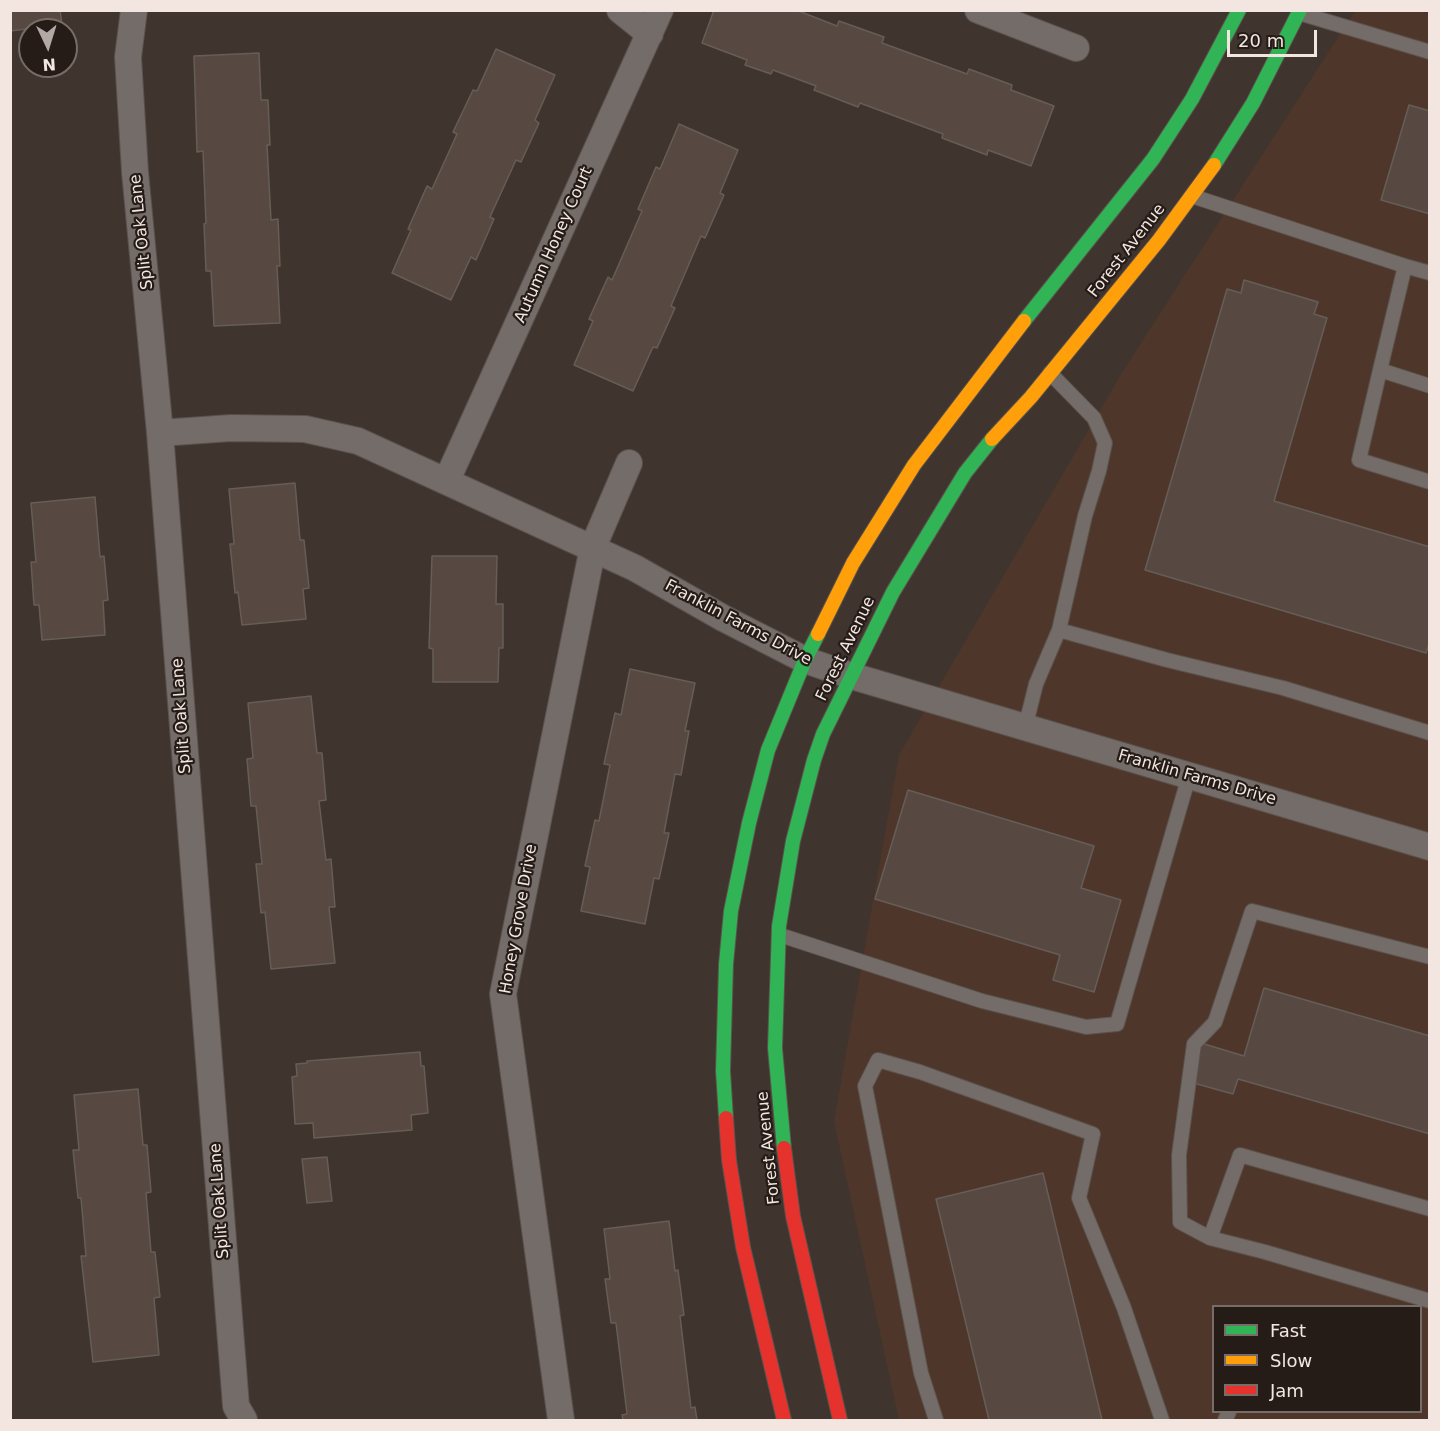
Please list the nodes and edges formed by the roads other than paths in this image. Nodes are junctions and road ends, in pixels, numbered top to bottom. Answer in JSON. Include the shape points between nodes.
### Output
{"nodes":[{"id":1,"x":134,"y":10,"type":"edge"},
{"id":2,"x":620,"y":10,"type":"edge"},
{"id":3,"x":660,"y":10,"type":"edge"},
{"id":4,"x":978,"y":10,"type":"edge"},
{"id":5,"x":1239,"y":10,"type":"edge"},
{"id":6,"x":1300,"y":12,"type":"edge"},
{"id":7,"x":650,"y":34,"type":"junction"},
{"id":8,"x":1076,"y":48,"type":"dead end"},
{"id":9,"x":1430,"y":52,"type":"edge"},
{"id":10,"x":1192,"y":196,"type":"junction"},
{"id":11,"x":1405,"y":266,"type":"junction"},
{"id":12,"x":1430,"y":273,"type":"edge"},
{"id":13,"x":1380,"y":370,"type":"junction"},
{"id":14,"x":1050,"y":374,"type":"junction"},
{"id":15,"x":1430,"y":386,"type":"edge"},
{"id":16,"x":160,"y":433,"type":"junction"},
{"id":17,"x":628,"y":463,"type":"dead end"},
{"id":18,"x":447,"y":480,"type":"junction"},
{"id":19,"x":1430,"y":482,"type":"edge"},
{"id":20,"x":593,"y":548,"type":"junction"},
{"id":21,"x":1059,"y":630,"type":"junction"},
{"id":22,"x":805,"y":660,"type":"junction"},
{"id":23,"x":852,"y":676,"type":"junction"},
{"id":24,"x":1025,"y":728,"type":"junction"},
{"id":25,"x":1430,"y":733,"type":"edge"},
{"id":26,"x":1189,"y":776,"type":"junction"},
{"id":27,"x":1430,"y":847,"type":"edge"},
{"id":28,"x":778,"y":934,"type":"junction"},
{"id":29,"x":1430,"y":957,"type":"edge"},
{"id":30,"x":1430,"y":1209,"type":"edge"},
{"id":31,"x":1210,"y":1238,"type":"junction"},
{"id":32,"x":1430,"y":1301,"type":"edge"},
{"id":33,"x":244,"y":1420,"type":"edge"},
{"id":34,"x":561,"y":1420,"type":"edge"},
{"id":35,"x":784,"y":1420,"type":"edge"},
{"id":36,"x":840,"y":1420,"type":"edge"},
{"id":37,"x":936,"y":1420,"type":"edge"},
{"id":38,"x":1162,"y":1420,"type":"edge"}],
"edges":[{"from":1,"to":16,"type":"street","name":"Split Oak Lane","via":[[128,57],[134,161]]},
{"from":2,"to":7,"type":"street"},
{"from":3,"to":7,"type":"street","name":"Autumn Honey Court"},
{"from":4,"to":8,"type":"street"},
{"from":5,"to":22,"type":"main road","name":"Forest Avenue","via":[[1192,99],[1153,159],[914,465],[853,563]]},
{"from":6,"to":9,"type":"lane"},
{"from":6,"to":10,"type":"main road","name":"Forest Avenue","via":[[1253,103]]},
{"from":7,"to":18,"type":"street","name":"Autumn Honey Court"},
{"from":10,"to":11,"type":"lane"},
{"from":10,"to":14,"type":"main road","name":"Forest Avenue"},
{"from":11,"to":12,"type":"lane"},
{"from":11,"to":13,"type":"lane"},
{"from":13,"to":15,"type":"lane"},
{"from":13,"to":19,"type":"lane","via":[[1359,460]]},
{"from":14,"to":21,"type":"lane","via":[[1094,418],[1105,443]]},
{"from":14,"to":23,"type":"main road","name":"Forest Avenue","via":[[965,473],[893,592]]},
{"from":16,"to":18,"type":"street","name":"Franklin Farms Drive","via":[[231,428],[305,429],[358,441]]},
{"from":16,"to":33,"type":"street","name":"Split Oak Lane","via":[[236,1406]]},
{"from":17,"to":20,"type":"street","name":"Honey Grove Drive"},
{"from":18,"to":20,"type":"street","name":"Franklin Farms Drive"},
{"from":20,"to":22,"type":"street","name":"Franklin Farms Drive"},
{"from":20,"to":34,"type":"street","name":"Honey Grove Drive","via":[[503,994]]},
{"from":21,"to":24,"type":"lane","via":[[1036,684]]},
{"from":21,"to":25,"type":"lane","via":[[1283,688]]},
{"from":22,"to":23,"type":"street","name":"Franklin Farms Drive"},
{"from":22,"to":35,"type":"main road","name":"Forest Avenue","via":[[768,750],[731,911],[723,1071],[729,1160],[743,1247]]},
{"from":23,"to":24,"type":"street","name":"Franklin Farms Drive"},
{"from":23,"to":28,"type":"main road","name":"Forest Avenue","via":[[814,760],[793,841]]},
{"from":24,"to":26,"type":"street","name":"Franklin Farms Drive"},
{"from":26,"to":27,"type":"street","name":"Franklin Farms Drive"},
{"from":26,"to":28,"type":"lane","via":[[1117,1024],[1086,1027],[982,1001]]},
{"from":28,"to":36,"type":"main road","name":"Forest Avenue","via":[[775,1048],[784,1150],[793,1216]]},
{"from":29,"to":31,"type":"lane","via":[[1252,911],[1215,1022],[1194,1044],[1179,1155],[1180,1222]]},
{"from":30,"to":31,"type":"lane","via":[[1239,1155]]},
{"from":31,"to":32,"type":"lane"},
{"from":37,"to":38,"type":"lane","via":[[921,1373],[865,1086],[878,1060],[1093,1134],[1079,1198],[1124,1308]]}]}
